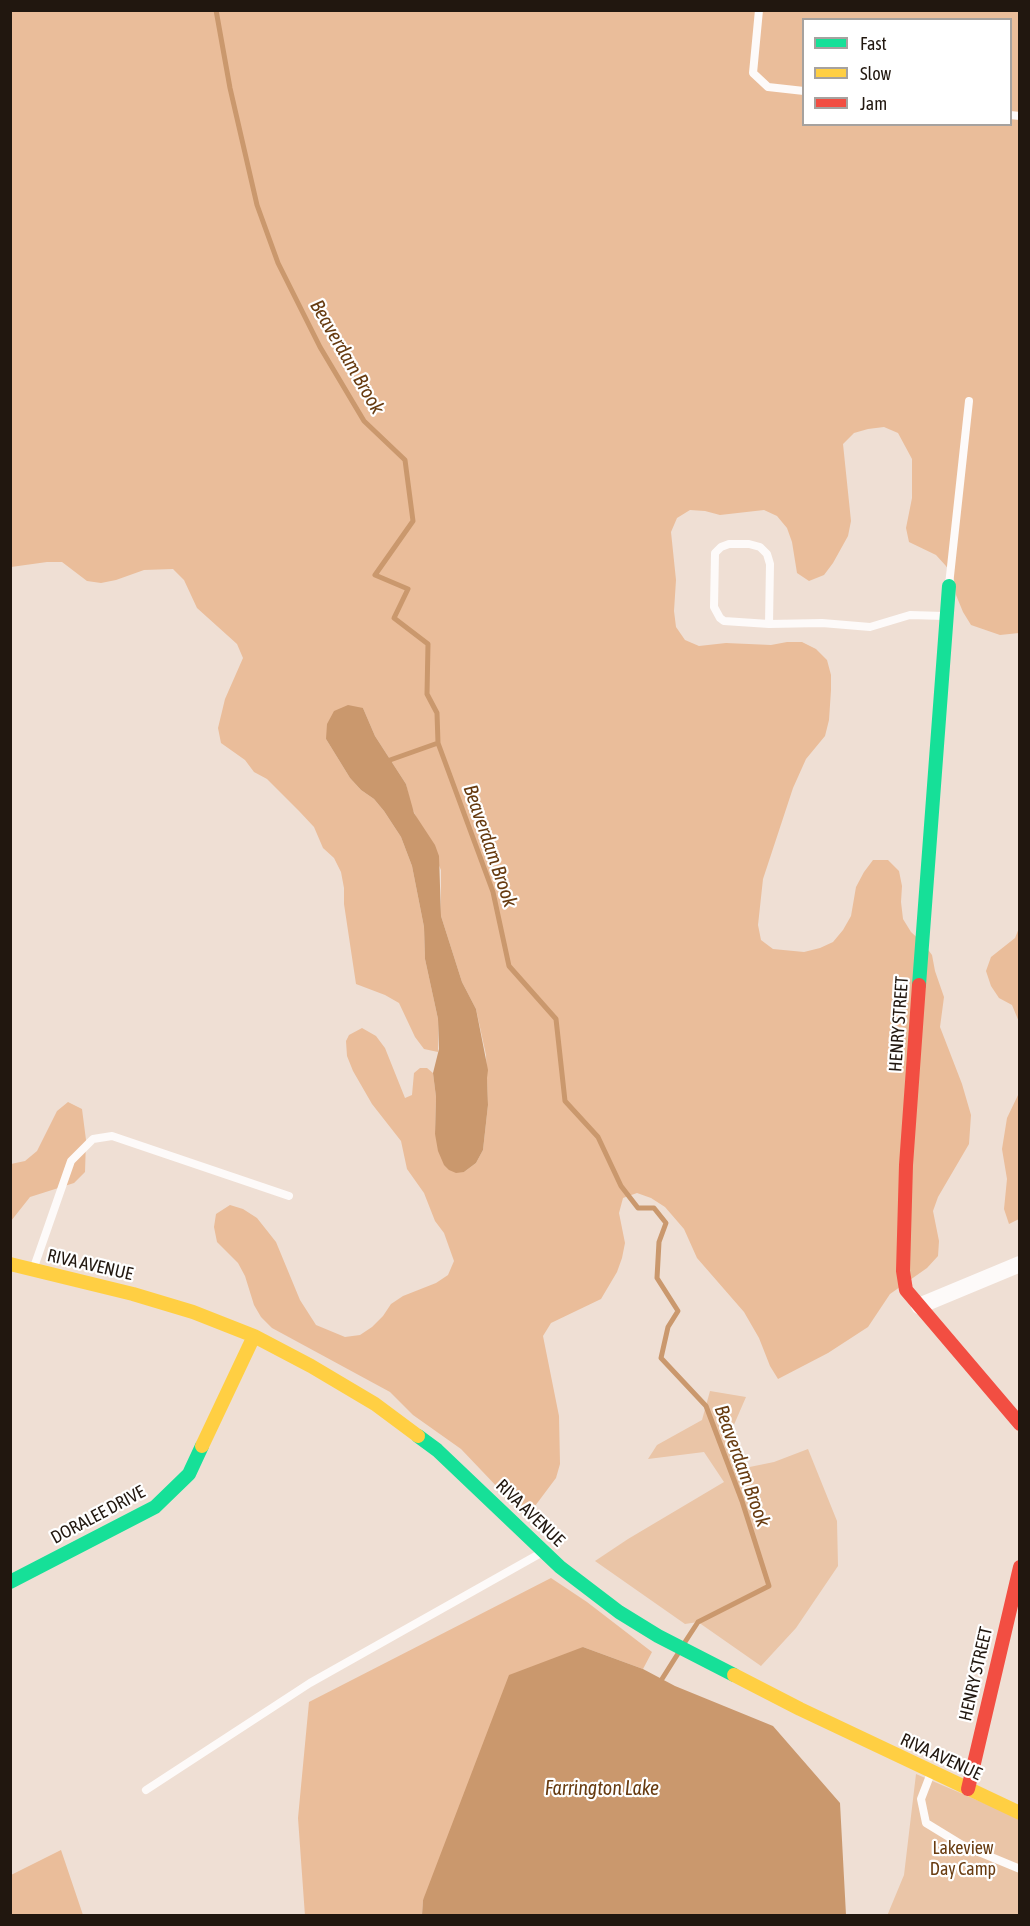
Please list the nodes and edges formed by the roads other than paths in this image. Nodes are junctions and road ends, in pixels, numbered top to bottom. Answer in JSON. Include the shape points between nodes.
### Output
{"nodes":[{"id":1,"x":759,"y":10,"type":"edge"},
{"id":2,"x":802,"y":91,"type":"edge"},
{"id":3,"x":969,"y":401,"type":"dead end"},
{"id":4,"x":949,"y":586,"type":"joint"},
{"id":5,"x":947,"y":616,"type":"junction"},
{"id":6,"x":769,"y":624,"type":"junction"},
{"id":7,"x":289,"y":1196,"type":"dead end"},
{"id":8,"x":10,"y":1264,"type":"edge"},
{"id":9,"x":1020,"y":1264,"type":"edge"},
{"id":10,"x":33,"y":1271,"type":"junction"},
{"id":11,"x":919,"y":1306,"type":"junction"},
{"id":12,"x":254,"y":1336,"type":"junction"},
{"id":13,"x":1020,"y":1424,"type":"edge"},
{"id":14,"x":543,"y":1551,"type":"junction"},
{"id":15,"x":1020,"y":1567,"type":"edge"},
{"id":16,"x":10,"y":1582,"type":"edge"},
{"id":17,"x":931,"y":1772,"type":"junction"},
{"id":18,"x":146,"y":1790,"type":"dead end"},
{"id":19,"x":968,"y":1790,"type":"junction"},
{"id":20,"x":1020,"y":1813,"type":"edge"},
{"id":21,"x":1020,"y":1869,"type":"edge"}],
"edges":[{"from":1,"to":2,"type":"lane","via":[[753,73],[768,87]]},
{"from":3,"to":4,"type":"lane"},
{"from":4,"to":5,"type":"street","name":"HENRY STREET"},
{"from":5,"to":6,"type":"lane","via":[[910,615],[870,627]]},
{"from":5,"to":11,"type":"street","name":"HENRY STREET","via":[[906,1166],[903,1271],[906,1290]]},
{"from":6,"to":6,"type":"lane","via":[[729,623],[716,613],[715,554],[721,547],[749,544],[767,554]]},
{"from":7,"to":10,"type":"lane","via":[[112,1136],[93,1139],[71,1161]]},
{"from":8,"to":10,"type":"street","name":"RIVA AVENUE"},
{"from":9,"to":11,"type":"street"},
{"from":10,"to":12,"type":"street","name":"RIVA AVENUE","via":[[133,1294]]},
{"from":11,"to":13,"type":"street","name":"HENRY STREET"},
{"from":12,"to":14,"type":"street","name":"RIVA AVENUE","via":[[375,1404],[428,1443]]},
{"from":12,"to":16,"type":"street","name":"DORALEE DRIVE","via":[[189,1474],[155,1507]]},
{"from":14,"to":17,"type":"street","name":"RIVA AVENUE","via":[[619,1612],[671,1643]]},
{"from":14,"to":18,"type":"lane","via":[[310,1683]]},
{"from":15,"to":19,"type":"street","name":"HENRY STREET"},
{"from":17,"to":19,"type":"street","name":"RIVA AVENUE"},
{"from":17,"to":21,"type":"lane","via":[[921,1799],[926,1823],[962,1845]]},
{"from":19,"to":20,"type":"street","name":"RIVA AVENUE"}]}
